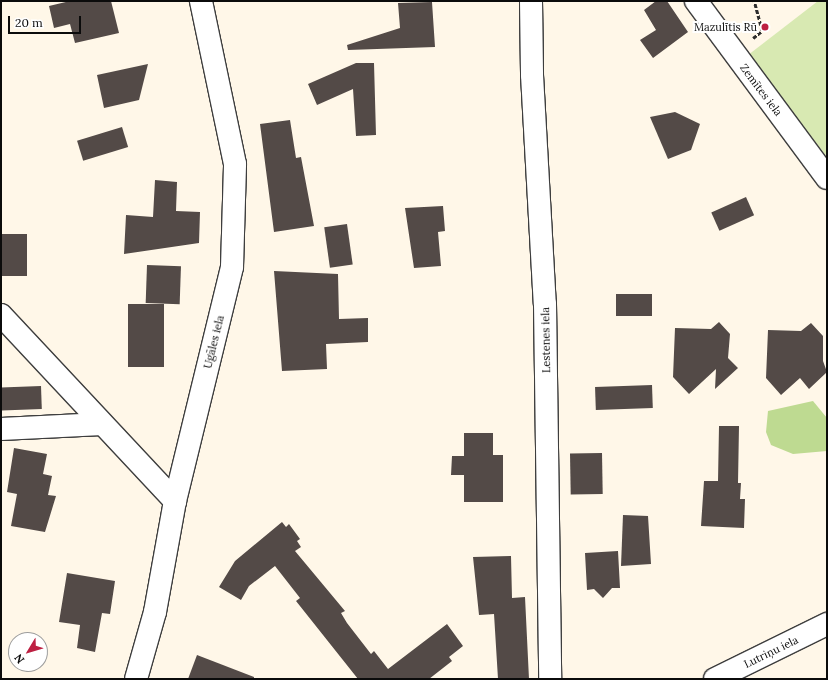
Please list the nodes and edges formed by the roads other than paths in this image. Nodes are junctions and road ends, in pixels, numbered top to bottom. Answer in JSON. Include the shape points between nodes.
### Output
{"nodes":[{"id":1,"x":201,"y":1,"type":"edge"},
{"id":2,"x":531,"y":1,"type":"edge"},
{"id":3,"x":696,"y":1,"type":"edge"},
{"id":4,"x":827,"y":178,"type":"edge"},
{"id":5,"x":1,"y":314,"type":"edge"},
{"id":6,"x":102,"y":424,"type":"junction"},
{"id":7,"x":1,"y":429,"type":"edge"},
{"id":8,"x":175,"y":500,"type":"junction"},
{"id":9,"x":827,"y":624,"type":"edge"},
{"id":10,"x":136,"y":679,"type":"edge"},
{"id":11,"x":550,"y":679,"type":"edge"},
{"id":12,"x":715,"y":679,"type":"edge"}],
"edges":[{"from":1,"to":8,"type":"street","name":"Ugāles iela","via":[[235,164],[232,267]]},
{"from":2,"to":11,"type":"street","name":"Lestenes iela","via":[[545,304]]},
{"from":3,"to":4,"type":"street","name":"Zemītes iela"},
{"from":5,"to":6,"type":"street"},
{"from":6,"to":7,"type":"street"},
{"from":6,"to":8,"type":"street"},
{"from":8,"to":10,"type":"street","name":"Ugāles iela","via":[[155,612]]},
{"from":9,"to":12,"type":"street","name":"Lutriņu iela"}]}
